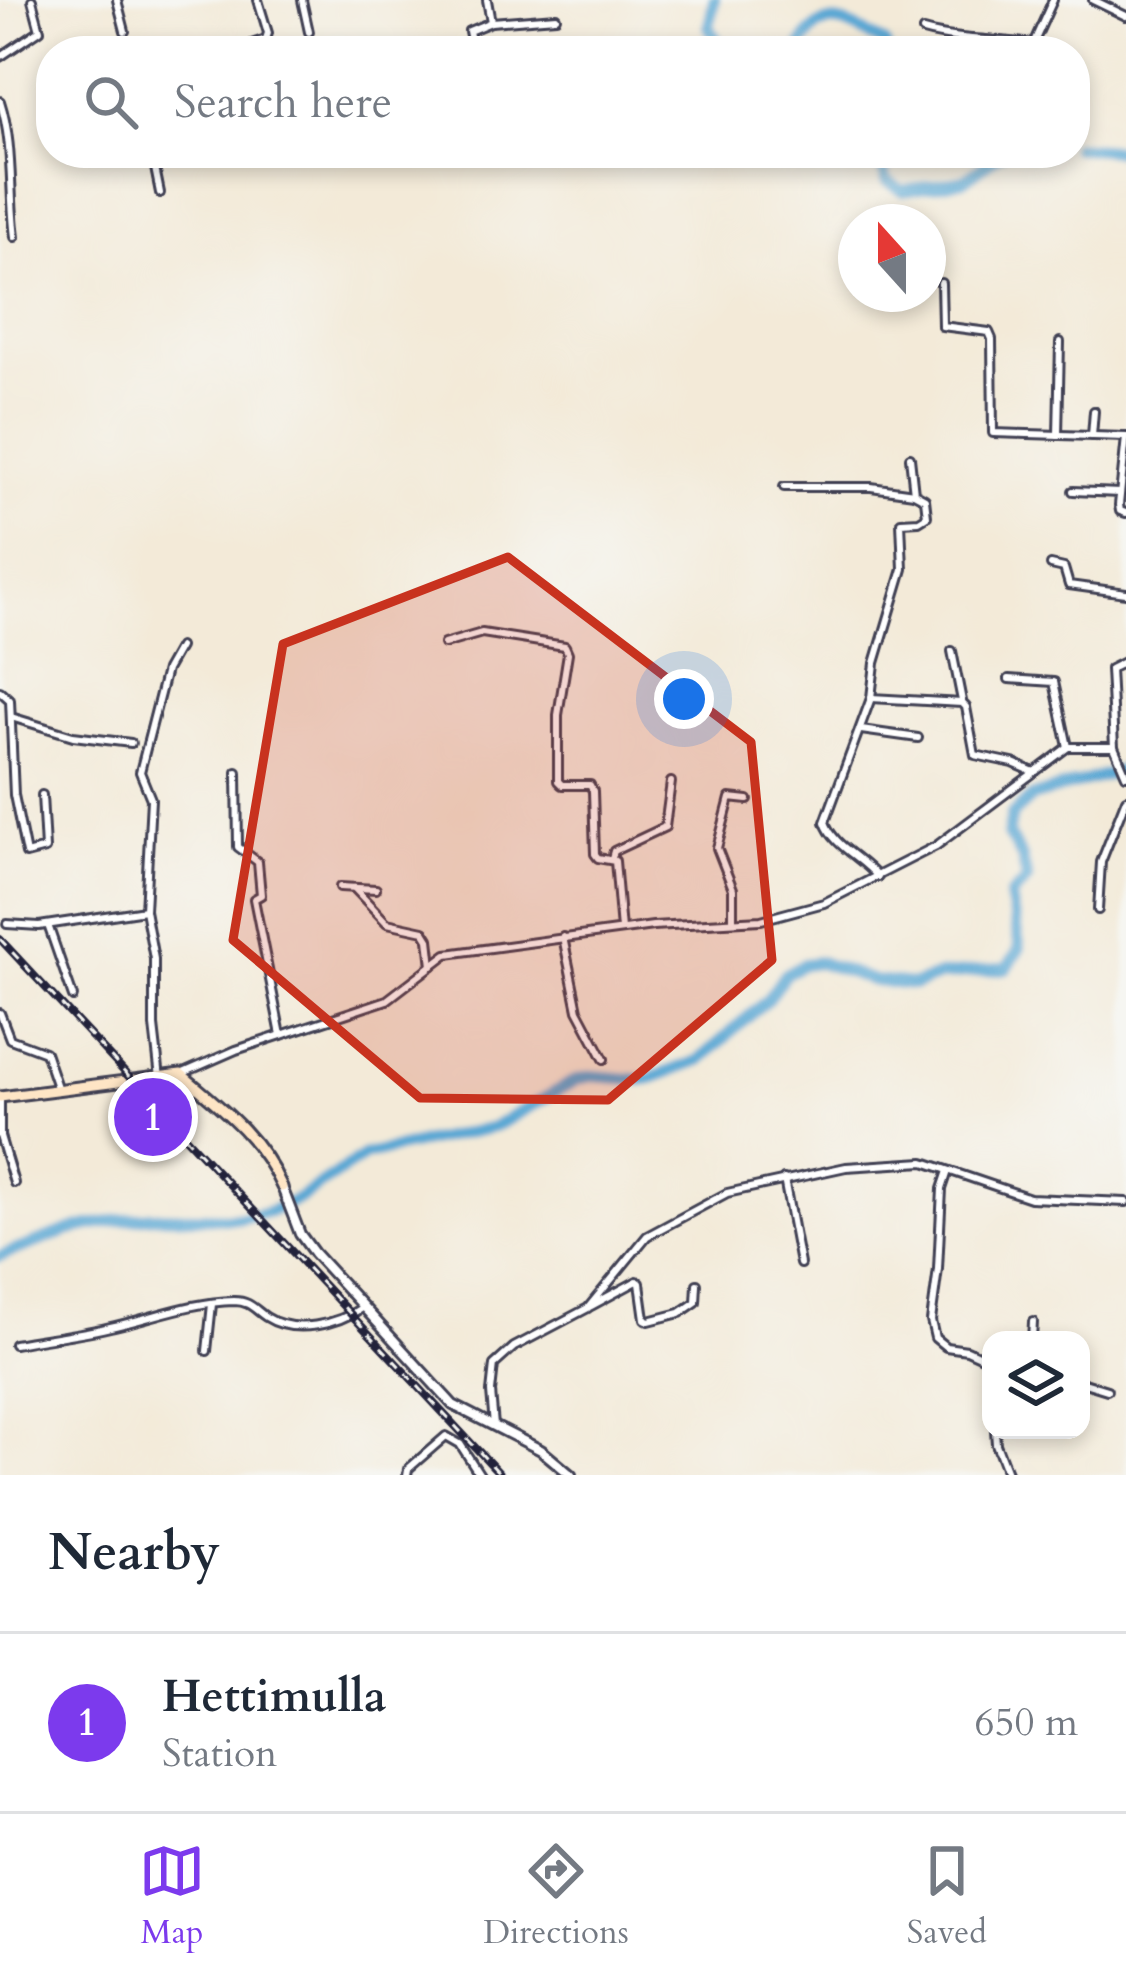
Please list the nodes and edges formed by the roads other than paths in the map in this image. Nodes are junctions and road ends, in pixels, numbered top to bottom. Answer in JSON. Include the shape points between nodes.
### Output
{"nodes":[{"id":1,"x":32,"y":0,"type":"edge"},
{"id":2,"x":117,"y":0,"type":"edge"},
{"id":3,"x":258,"y":0,"type":"edge"},
{"id":4,"x":302,"y":0,"type":"edge"},
{"id":5,"x":487,"y":0,"type":"edge"},
{"id":6,"x":1053,"y":0,"type":"edge"},
{"id":7,"x":1093,"y":0,"type":"edge"},
{"id":8,"x":1126,"y":16,"type":"edge"},
{"id":9,"x":556,"y":17,"type":"dead end"},
{"id":10,"x":491,"y":22,"type":"junction"},
{"id":11,"x":124,"y":31,"type":"dead end"},
{"id":12,"x":923,"y":31,"type":"dead end"},
{"id":13,"x":310,"y":32,"type":"dead end"},
{"id":14,"x":267,"y":36,"type":"edge"},
{"id":15,"x":470,"y":36,"type":"edge"},
{"id":16,"x":941,"y":36,"type":"edge"},
{"id":17,"x":1037,"y":36,"type":"edge"},
{"id":18,"x":0,"y":57,"type":"edge"},
{"id":19,"x":0,"y":101,"type":"edge"},
{"id":20,"x":155,"y":168,"type":"edge"},
{"id":21,"x":160,"y":193,"type":"dead end"},
{"id":22,"x":15,"y":237,"type":"dead end"},
{"id":23,"x":942,"y":312,"type":"edge"},
{"id":24,"x":1060,"y":342,"type":"dead end"},
{"id":25,"x":1094,"y":411,"type":"dead end"},
{"id":26,"x":1058,"y":435,"type":"junction"},
{"id":27,"x":1092,"y":436,"type":"junction"},
{"id":28,"x":1126,"y":437,"type":"edge"},
{"id":29,"x":910,"y":457,"type":"dead end"},
{"id":30,"x":784,"y":487,"type":"dead end"},
{"id":31,"x":1073,"y":491,"type":"dead end"},
{"id":32,"x":914,"y":493,"type":"junction"},
{"id":33,"x":1120,"y":493,"type":"junction"},
{"id":34,"x":1126,"y":513,"type":"edge"},
{"id":35,"x":1052,"y":565,"type":"dead end"},
{"id":36,"x":1126,"y":593,"type":"edge"},
{"id":37,"x":444,"y":644,"type":"dead end"},
{"id":38,"x":179,"y":647,"type":"dead end"},
{"id":39,"x":952,"y":651,"type":"dead end"},
{"id":40,"x":1126,"y":661,"type":"edge"},
{"id":41,"x":1010,"y":679,"type":"dead end"},
{"id":42,"x":0,"y":691,"type":"edge"},
{"id":43,"x":871,"y":698,"type":"junction"},
{"id":44,"x":962,"y":703,"type":"junction"},
{"id":45,"x":11,"y":717,"type":"junction"},
{"id":46,"x":861,"y":730,"type":"junction"},
{"id":47,"x":918,"y":738,"type":"dead end"},
{"id":48,"x":131,"y":743,"type":"dead end"},
{"id":49,"x":1068,"y":747,"type":"junction"},
{"id":50,"x":1116,"y":749,"type":"junction"},
{"id":51,"x":14,"y":761,"type":"junction"},
{"id":52,"x":0,"y":763,"type":"edge"},
{"id":53,"x":237,"y":772,"type":"dead end"},
{"id":54,"x":1034,"y":772,"type":"junction"},
{"id":55,"x":1126,"y":775,"type":"edge"},
{"id":56,"x":670,"y":782,"type":"dead end"},
{"id":57,"x":42,"y":794,"type":"dead end"},
{"id":58,"x":1126,"y":799,"type":"edge"},
{"id":59,"x":748,"y":800,"type":"dead end"},
{"id":60,"x":612,"y":858,"type":"junction"},
{"id":61,"x":878,"y":877,"type":"junction"},
{"id":62,"x":340,"y":887,"type":"dead end"},
{"id":63,"x":354,"y":888,"type":"junction"},
{"id":64,"x":376,"y":889,"type":"dead end"},
{"id":65,"x":145,"y":910,"type":"junction"},
{"id":66,"x":1098,"y":910,"type":"dead end"},
{"id":67,"x":734,"y":921,"type":"junction"},
{"id":68,"x":7,"y":924,"type":"dead end"},
{"id":69,"x":48,"y":925,"type":"junction"},
{"id":70,"x":621,"y":931,"type":"junction"},
{"id":71,"x":563,"y":937,"type":"junction"},
{"id":72,"x":432,"y":966,"type":"junction"},
{"id":73,"x":73,"y":998,"type":"dead end"},
{"id":74,"x":0,"y":1013,"type":"edge"},
{"id":75,"x":281,"y":1035,"type":"junction"},
{"id":76,"x":604,"y":1059,"type":"dead end"},
{"id":77,"x":182,"y":1074,"type":"junction"},
{"id":78,"x":160,"y":1078,"type":"junction"},
{"id":79,"x":58,"y":1090,"type":"junction"},
{"id":80,"x":0,"y":1097,"type":"edge"},
{"id":81,"x":949,"y":1170,"type":"junction"},
{"id":82,"x":784,"y":1179,"type":"junction"},
{"id":83,"x":14,"y":1183,"type":"dead end"},
{"id":84,"x":283,"y":1187,"type":"joint"},
{"id":85,"x":1126,"y":1202,"type":"edge"},
{"id":86,"x":800,"y":1264,"type":"dead end"},
{"id":87,"x":697,"y":1284,"type":"dead end"},
{"id":88,"x":212,"y":1304,"type":"junction"},
{"id":89,"x":363,"y":1307,"type":"junction"},
{"id":90,"x":588,"y":1308,"type":"junction"},
{"id":91,"x":1033,"y":1322,"type":"dead end"},
{"id":92,"x":1032,"y":1331,"type":"edge"},
{"id":93,"x":14,"y":1344,"type":"dead end"},
{"id":94,"x":207,"y":1352,"type":"dead end"},
{"id":95,"x":982,"y":1357,"type":"edge"},
{"id":96,"x":1090,"y":1385,"type":"edge"},
{"id":97,"x":1107,"y":1390,"type":"dead end"},
{"id":98,"x":494,"y":1426,"type":"junction"},
{"id":99,"x":996,"y":1439,"type":"edge"},
{"id":100,"x":407,"y":1475,"type":"edge"},
{"id":101,"x":480,"y":1475,"type":"edge"},
{"id":102,"x":571,"y":1475,"type":"edge"},
{"id":103,"x":1008,"y":1475,"type":"edge"}],
"edges":[{"from":1,"to":18,"type":"street","via":[[40,30]]},
{"from":2,"to":11,"type":"street"},
{"from":3,"to":14,"type":"street"},
{"from":4,"to":13,"type":"street"},
{"from":5,"to":10,"type":"street"},
{"from":6,"to":17,"type":"street"},
{"from":7,"to":8,"type":"street"},
{"from":9,"to":10,"type":"street"},
{"from":10,"to":15,"type":"street"},
{"from":12,"to":16,"type":"street"},
{"from":19,"to":22,"type":"street"},
{"from":20,"to":21,"type":"street"},
{"from":23,"to":26,"type":"street","via":[[942,326],[989,332],[992,339],[993,433]]},
{"from":24,"to":26,"type":"street"},
{"from":25,"to":27,"type":"street"},
{"from":26,"to":27,"type":"street"},
{"from":27,"to":28,"type":"street"},
{"from":28,"to":33,"type":"street"},
{"from":29,"to":32,"type":"street"},
{"from":30,"to":32,"type":"street"},
{"from":31,"to":33,"type":"street"},
{"from":32,"to":43,"type":"street","via":[[925,500],[927,516],[901,522],[903,569]]},
{"from":33,"to":34,"type":"street"},
{"from":35,"to":36,"type":"street","via":[[1064,568],[1072,586]]},
{"from":37,"to":60,"type":"street","via":[[482,633],[565,646],[558,781],[590,785],[595,854]]},
{"from":38,"to":65,"type":"street","via":[[140,772],[151,799]]},
{"from":39,"to":44,"type":"street"},
{"from":40,"to":50,"type":"street","via":[[1110,669]]},
{"from":41,"to":49,"type":"street","via":[[1054,682]]},
{"from":42,"to":45,"type":"street"},
{"from":43,"to":44,"type":"street"},
{"from":43,"to":46,"type":"street"},
{"from":44,"to":54,"type":"street","via":[[975,755]]},
{"from":45,"to":48,"type":"street"},
{"from":45,"to":51,"type":"street"},
{"from":46,"to":47,"type":"street"},
{"from":46,"to":61,"type":"street","via":[[826,829]]},
{"from":49,"to":50,"type":"street"},
{"from":49,"to":54,"type":"street"},
{"from":50,"to":55,"type":"street"},
{"from":51,"to":52,"type":"street"},
{"from":51,"to":57,"type":"street","via":[[26,854],[45,849]]},
{"from":53,"to":75,"type":"street","via":[[238,847],[258,862],[261,896],[254,899]]},
{"from":54,"to":61,"type":"street","via":[[936,846]]},
{"from":56,"to":60,"type":"street","via":[[665,827]]},
{"from":58,"to":66,"type":"street","via":[[1101,862]]},
{"from":59,"to":67,"type":"street","via":[[730,798],[717,848],[733,889]]},
{"from":60,"to":70,"type":"street"},
{"from":61,"to":67,"type":"street","via":[[824,903]]},
{"from":62,"to":63,"type":"street"},
{"from":63,"to":64,"type":"street"},
{"from":63,"to":72,"type":"street","via":[[387,923],[424,931]]},
{"from":65,"to":69,"type":"street"},
{"from":65,"to":78,"type":"street"},
{"from":67,"to":70,"type":"street"},
{"from":68,"to":69,"type":"street"},
{"from":69,"to":73,"type":"street"},
{"from":70,"to":71,"type":"street"},
{"from":71,"to":72,"type":"street","via":[[447,954]]},
{"from":71,"to":76,"type":"street","via":[[578,1010]]},
{"from":72,"to":75,"type":"street","via":[[387,1000]]},
{"from":74,"to":79,"type":"street","via":[[10,1039],[45,1052]]},
{"from":75,"to":77,"type":"street"},
{"from":77,"to":78,"type":"main road"},
{"from":77,"to":84,"type":"main road","via":[[244,1125]]},
{"from":78,"to":79,"type":"main road"},
{"from":79,"to":80,"type":"main road"},
{"from":80,"to":83,"type":"street","via":[[0,1136]]},
{"from":81,"to":82,"type":"street","via":[[924,1162]]},
{"from":81,"to":85,"type":"street","via":[[1030,1198]]},
{"from":81,"to":95,"type":"street","via":[[931,1322],[946,1347]]},
{"from":82,"to":86,"type":"street"},
{"from":82,"to":90,"type":"street","via":[[728,1193],[646,1236]]},
{"from":84,"to":89,"type":"street","via":[[300,1234]]},
{"from":87,"to":90,"type":"street","via":[[696,1302],[650,1321],[637,1281]]},
{"from":88,"to":89,"type":"street","via":[[238,1301],[280,1323],[308,1325],[333,1324]]},
{"from":88,"to":93,"type":"street"},
{"from":88,"to":94,"type":"street"},
{"from":89,"to":98,"type":"street","via":[[453,1405]]},
{"from":90,"to":98,"type":"street","via":[[494,1365]]},
{"from":91,"to":92,"type":"street"},
{"from":96,"to":97,"type":"street"},
{"from":98,"to":102,"type":"street"},
{"from":99,"to":103,"type":"street"},
{"from":100,"to":101,"type":"street","via":[[446,1436]]}]}
